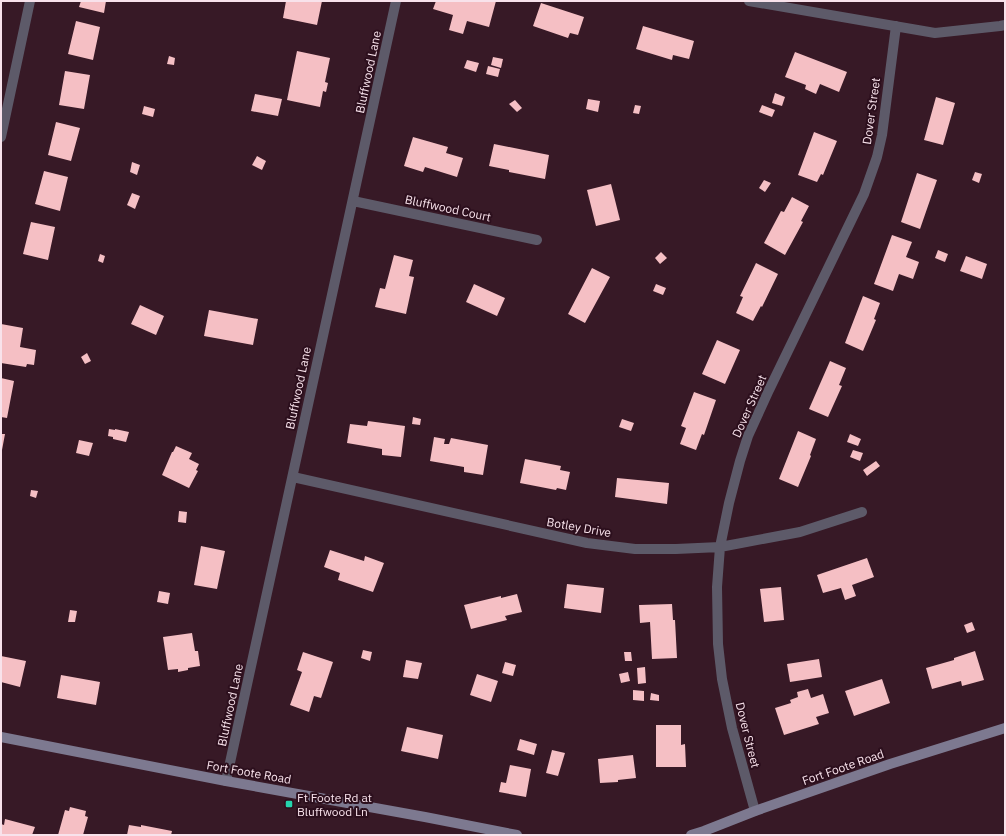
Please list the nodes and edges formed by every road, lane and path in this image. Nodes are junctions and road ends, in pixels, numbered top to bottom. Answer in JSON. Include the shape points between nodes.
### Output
{"nodes":[{"id":1,"x":30,"y":1,"type":"edge"},
{"id":2,"x":396,"y":1,"type":"edge"},
{"id":3,"x":749,"y":1,"type":"edge"},
{"id":4,"x":1005,"y":25,"type":"edge"},
{"id":5,"x":896,"y":26,"type":"junction"},
{"id":6,"x":1,"y":137,"type":"edge"},
{"id":7,"x":353,"y":201,"type":"junction"},
{"id":8,"x":537,"y":240,"type":"dead end"},
{"id":9,"x":293,"y":477,"type":"junction"},
{"id":10,"x":862,"y":512,"type":"dead end"},
{"id":11,"x":720,"y":547,"type":"junction"},
{"id":12,"x":1005,"y":728,"type":"edge"},
{"id":13,"x":1,"y":737,"type":"edge"},
{"id":14,"x":226,"y":781,"type":"junction"},
{"id":15,"x":755,"y":812,"type":"junction"},
{"id":16,"x":517,"y":835,"type":"edge"},
{"id":17,"x":691,"y":835,"type":"edge"}],
"edges":[{"from":1,"to":6,"type":"street"},
{"from":2,"to":7,"type":"street","name":"Bluffwood Lane"},
{"from":3,"to":5,"type":"street"},
{"from":4,"to":5,"type":"street","via":[[935,33]]},
{"from":5,"to":11,"type":"street","name":"Dover Street","via":[[882,135],[871,176],[748,436]]},
{"from":7,"to":8,"type":"street","name":"Bluffwood Court"},
{"from":7,"to":9,"type":"street","name":"Bluffwood Lane"},
{"from":9,"to":11,"type":"street","name":"Botley Drive","via":[[587,544],[635,549]]},
{"from":9,"to":14,"type":"street","name":"Bluffwood Lane"},
{"from":10,"to":11,"type":"street","name":"Botley Drive","via":[[800,532]]},
{"from":11,"to":15,"type":"street","name":"Dover Street","via":[[717,587],[718,644],[722,680]]},
{"from":12,"to":15,"type":"street","name":"Fort Foote Road","via":[[890,764]]},
{"from":13,"to":14,"type":"street","name":"Fort Foote Road"},
{"from":14,"to":16,"type":"street","name":"Fort Foote Road"},
{"from":15,"to":17,"type":"street","name":"Fort Foote Road"}]}
